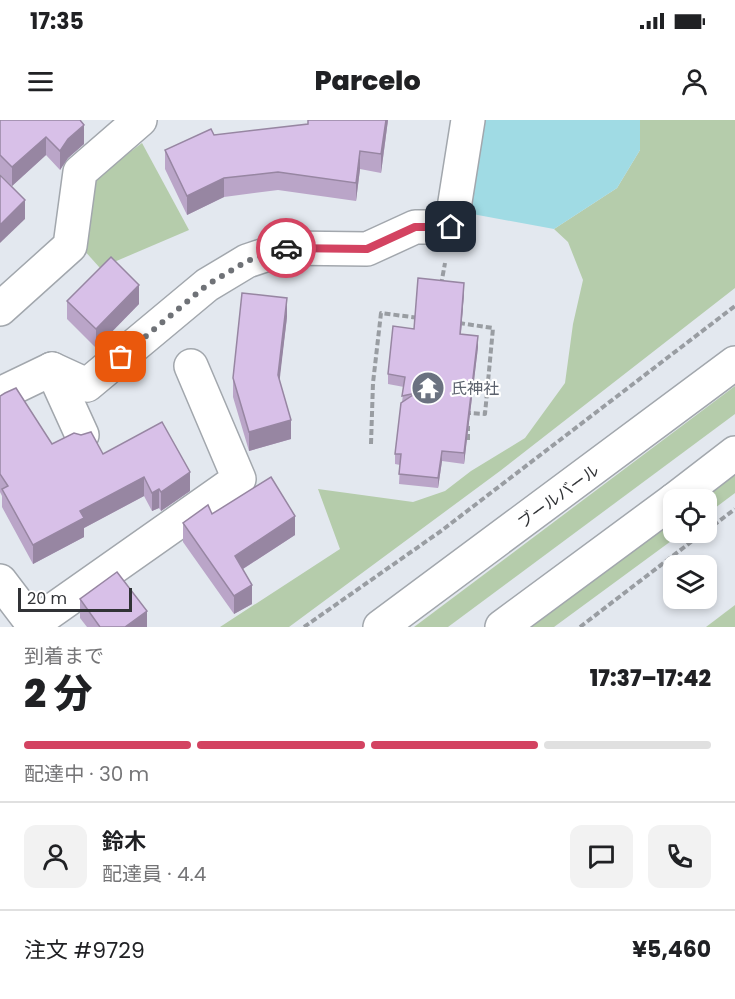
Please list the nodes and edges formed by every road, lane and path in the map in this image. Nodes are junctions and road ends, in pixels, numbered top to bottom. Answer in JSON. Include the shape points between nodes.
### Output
{"nodes":[{"id":1,"x":140,"y":120,"type":"edge"},
{"id":2,"x":468,"y":120,"type":"edge"},
{"id":3,"x":451,"y":227,"type":"junction"},
{"id":4,"x":439,"y":297,"type":"edge"},
{"id":5,"x":735,"y":306,"type":"edge"},
{"id":6,"x":0,"y":309,"type":"edge"},
{"id":7,"x":425,"y":318,"type":"edge"},
{"id":8,"x":459,"y":323,"type":"edge"},
{"id":9,"x":735,"y":363,"type":"edge"},
{"id":10,"x":190,"y":366,"type":"dead end"},
{"id":11,"x":52,"y":369,"type":"junction"},
{"id":12,"x":0,"y":394,"type":"edge"},
{"id":13,"x":82,"y":435,"type":"edge"},
{"id":14,"x":468,"y":440,"type":"edge"},
{"id":15,"x":371,"y":444,"type":"dead end"},
{"id":16,"x":735,"y":453,"type":"edge"},
{"id":17,"x":688,"y":489,"type":"edge"},
{"id":18,"x":663,"y":508,"type":"edge"},
{"id":19,"x":735,"y":509,"type":"edge"},
{"id":20,"x":717,"y":523,"type":"edge"},
{"id":21,"x":691,"y":543,"type":"edge"},
{"id":22,"x":0,"y":581,"type":"edge"},
{"id":23,"x":34,"y":625,"type":"edge"},
{"id":24,"x":304,"y":627,"type":"edge"},
{"id":25,"x":380,"y":627,"type":"edge"},
{"id":26,"x":502,"y":627,"type":"edge"},
{"id":27,"x":580,"y":627,"type":"edge"}],
"edges":[{"from":1,"to":6,"type":"street","via":[[80,172],[70,246]]},
{"from":2,"to":3,"type":"street"},
{"from":3,"to":4,"type":"path"},
{"from":3,"to":11,"type":"street","via":[[415,227],[367,249],[286,248],[247,261],[207,285],[87,385]]},
{"from":5,"to":24,"type":"path","via":[[441,531]]},
{"from":7,"to":15,"type":"path","via":[[381,313]]},
{"from":8,"to":14,"type":"path","via":[[493,327],[485,414],[470,413]]},
{"from":9,"to":25,"type":"street","name":"ブールバール"},
{"from":10,"to":23,"type":"street","via":[[239,479]]},
{"from":11,"to":12,"type":"street"},
{"from":11,"to":13,"type":"street"},
{"from":16,"to":17,"type":"street"},
{"from":18,"to":26,"type":"street"},
{"from":19,"to":20,"type":"path"},
{"from":21,"to":27,"type":"path"},
{"from":22,"to":23,"type":"street"}]}
